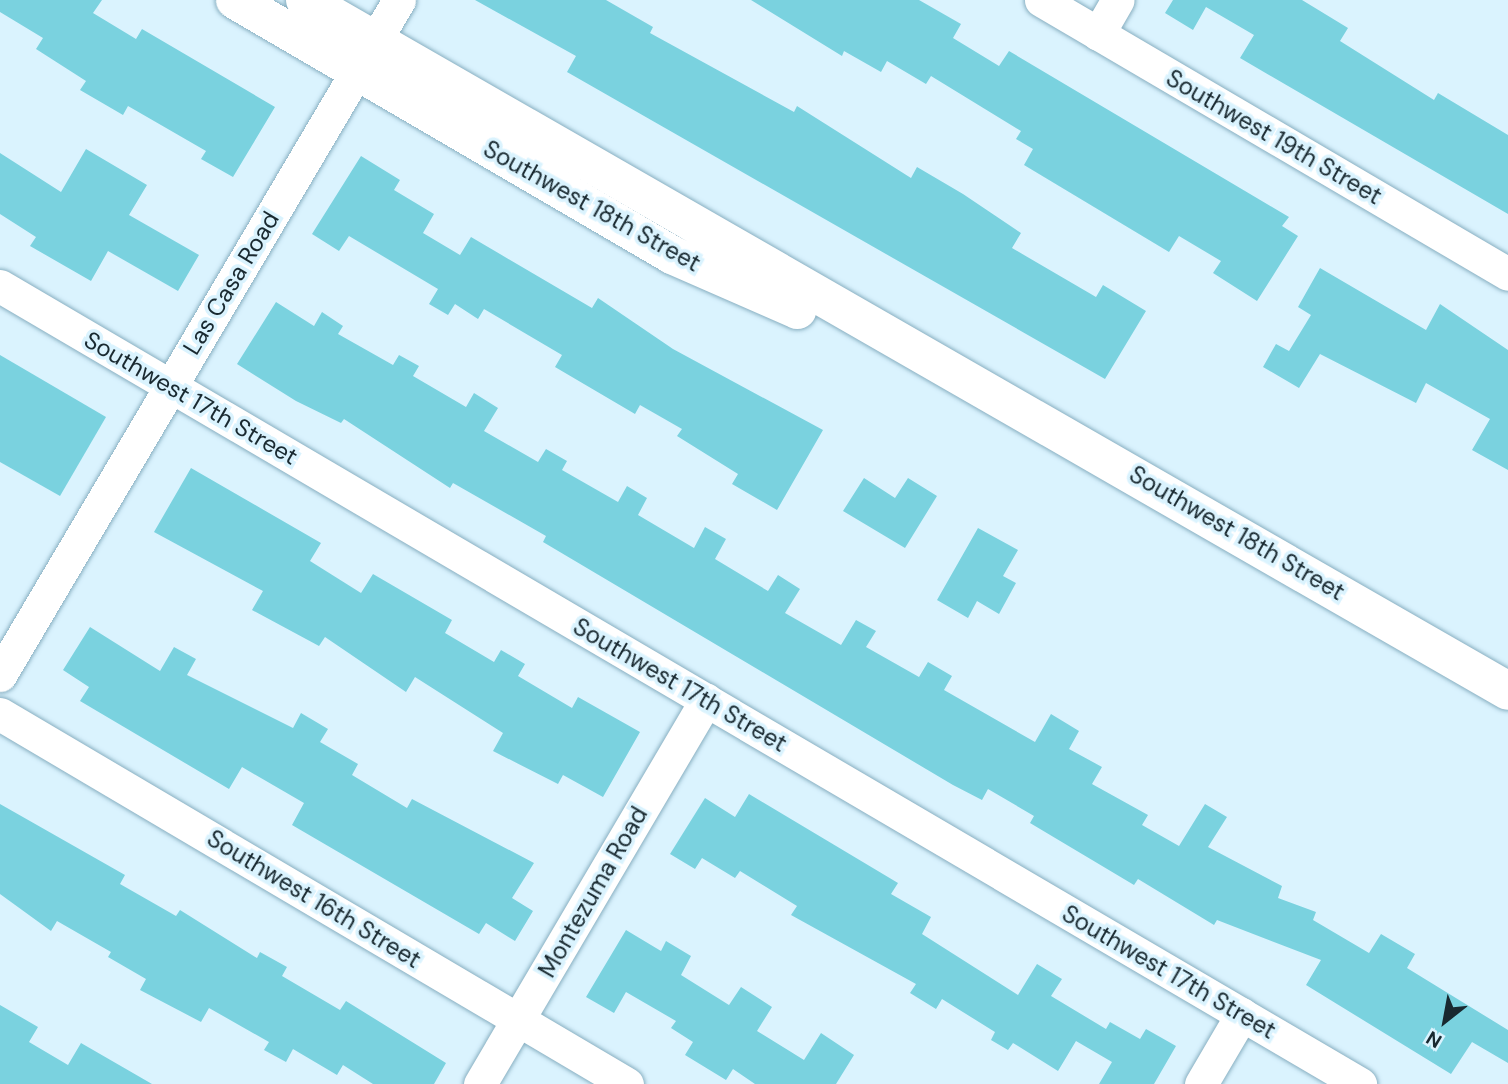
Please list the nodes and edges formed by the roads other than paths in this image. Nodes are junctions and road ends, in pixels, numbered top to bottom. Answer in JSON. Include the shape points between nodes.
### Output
{"nodes":[{"id":1,"x":235,"y":0,"type":"edge"},
{"id":2,"x":306,"y":0,"type":"edge"},
{"id":3,"x":399,"y":0,"type":"edge"},
{"id":4,"x":1041,"y":0,"type":"edge"},
{"id":5,"x":1118,"y":0,"type":"edge"},
{"id":6,"x":1098,"y":34,"type":"junction"},
{"id":7,"x":366,"y":56,"type":"junction"},
{"id":8,"x":1508,"y":274,"type":"edge"},
{"id":9,"x":0,"y":286,"type":"edge"},
{"id":10,"x":170,"y":386,"type":"junction"},
{"id":11,"x":0,"y":675,"type":"edge"},
{"id":12,"x":1508,"y":691,"type":"edge"},
{"id":13,"x":706,"y":700,"type":"junction"},
{"id":14,"x":0,"y":714,"type":"edge"},
{"id":15,"x":1242,"y":1014,"type":"junction"},
{"id":16,"x":518,"y":1020,"type":"junction"},
{"id":17,"x":480,"y":1084,"type":"edge"},
{"id":18,"x":627,"y":1084,"type":"edge"},
{"id":19,"x":1201,"y":1084,"type":"edge"},
{"id":20,"x":1360,"y":1084,"type":"edge"}],
"edges":[{"from":1,"to":7,"type":"main road","name":"Southwest 18th Street"},
{"from":2,"to":7,"type":"main road","name":"Southwest 18th Street"},
{"from":3,"to":7,"type":"street","name":"Las Casa Road"},
{"from":4,"to":6,"type":"street","name":"Southwest 19th Street"},
{"from":5,"to":6,"type":"street"},
{"from":6,"to":8,"type":"street","name":"Southwest 19th Street"},
{"from":7,"to":10,"type":"street","name":"Las Casa Road"},
{"from":7,"to":12,"type":"main road","name":"Southwest 18th Street","via":[[672,255],[963,383],[1150,481]]},
{"from":9,"to":10,"type":"street","name":"Southwest 17th Street"},
{"from":10,"to":11,"type":"street","name":"Las Casa Road"},
{"from":10,"to":13,"type":"street","name":"Southwest 17th Street"},
{"from":13,"to":15,"type":"street","name":"Southwest 17th Street"},
{"from":13,"to":16,"type":"street","name":"Montezuma Road"},
{"from":14,"to":16,"type":"street","name":"Southwest 16th Street"},
{"from":15,"to":19,"type":"street"},
{"from":15,"to":20,"type":"street","name":"Southwest 17th Street"},
{"from":16,"to":17,"type":"street","name":"Montezuma Road"},
{"from":16,"to":18,"type":"street","name":"Southwest 16th Street"}]}
